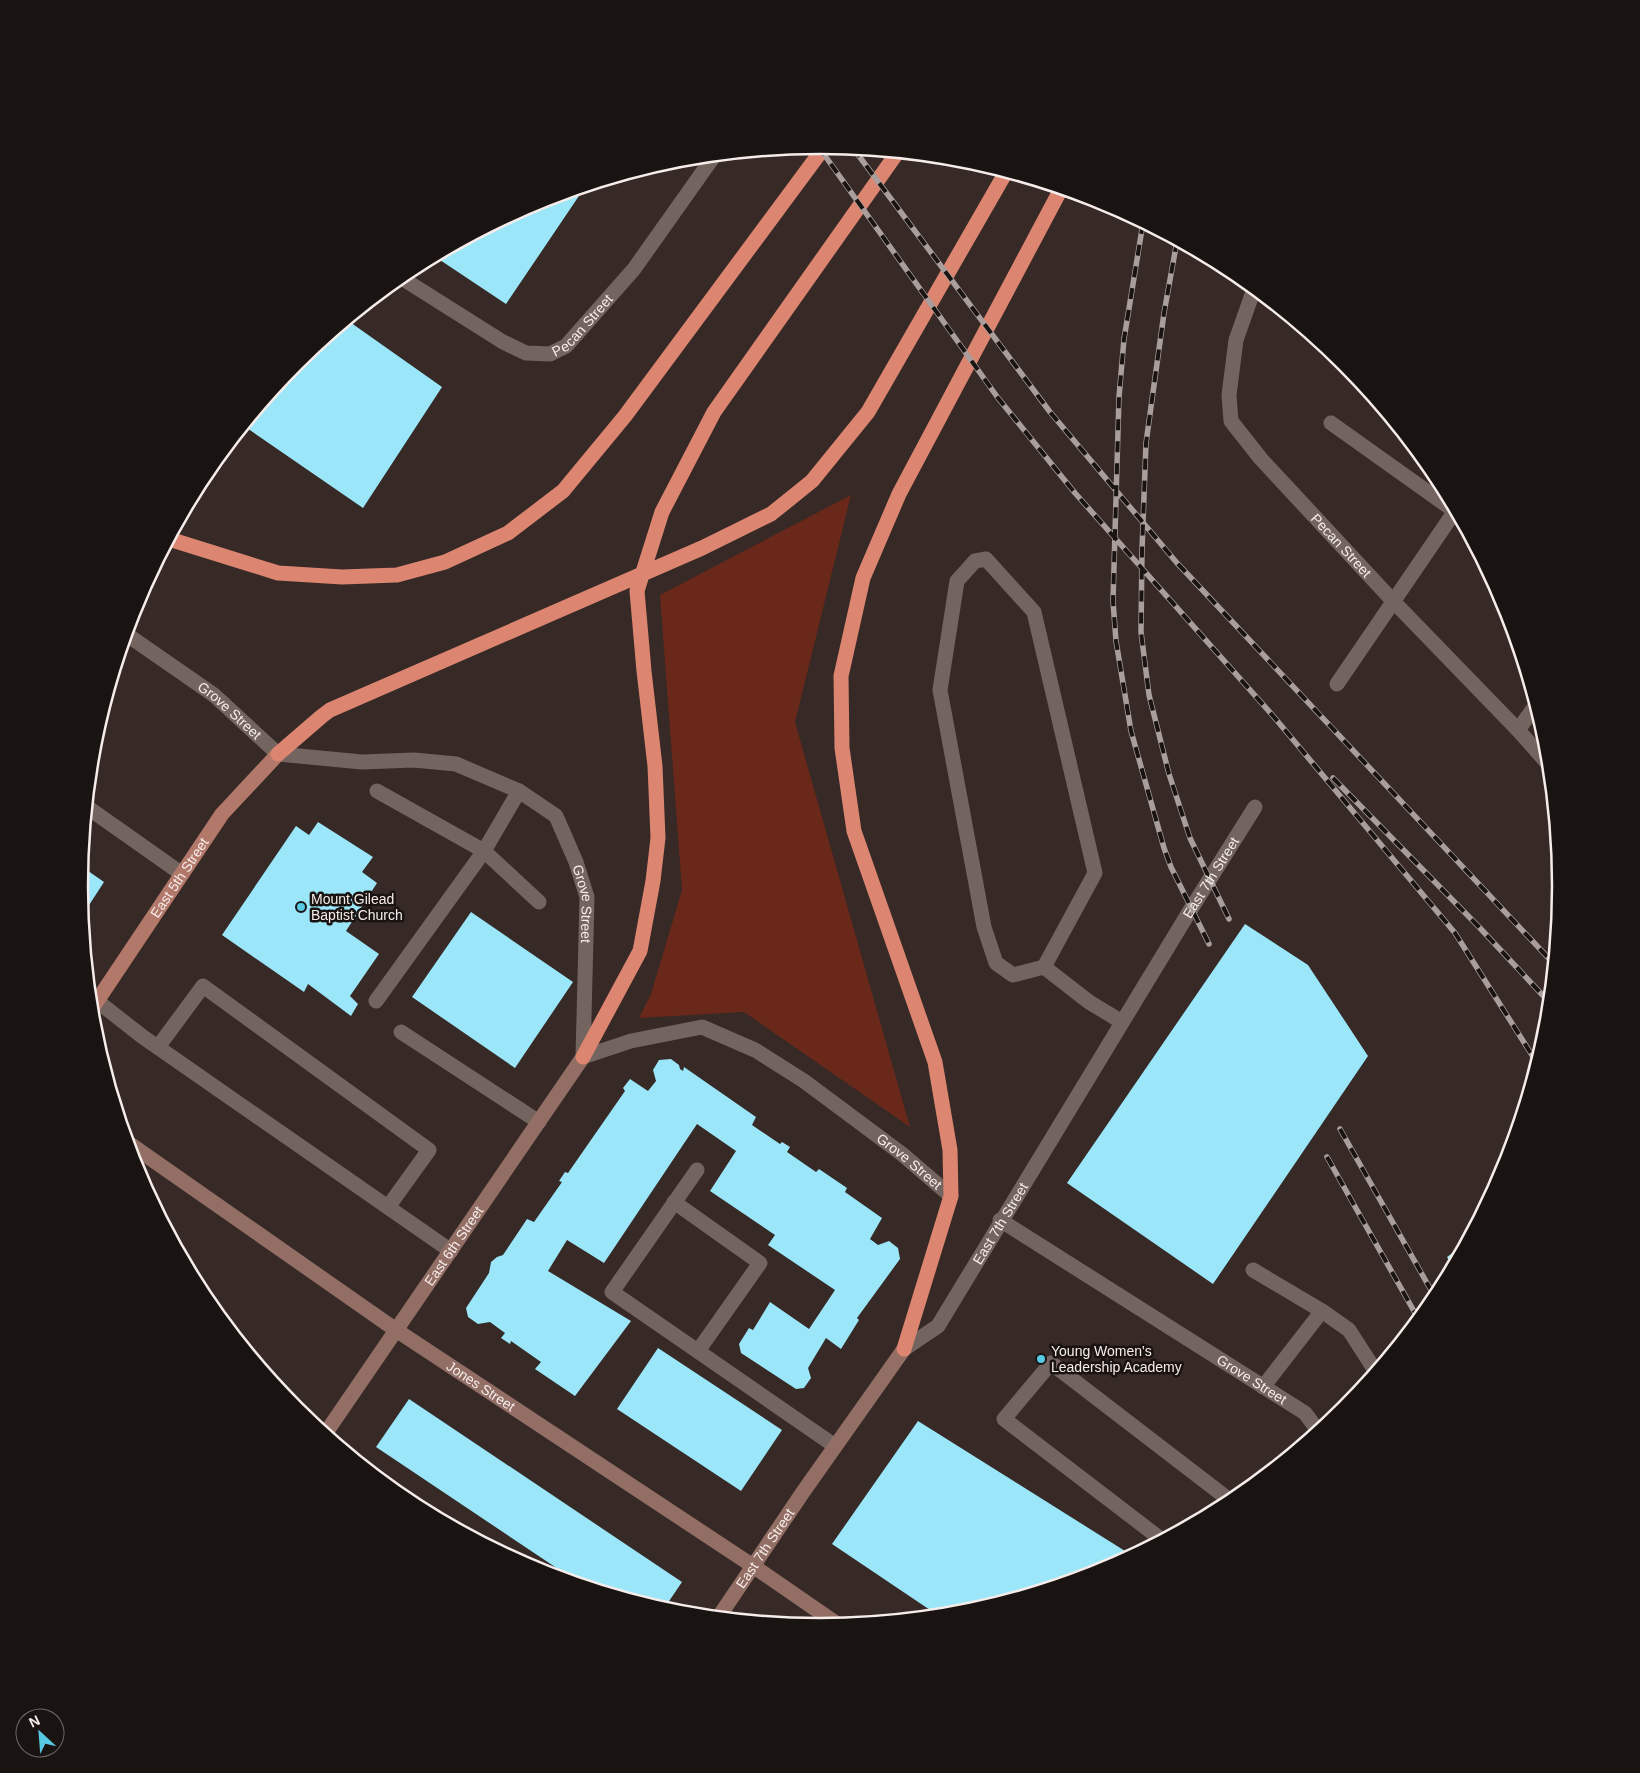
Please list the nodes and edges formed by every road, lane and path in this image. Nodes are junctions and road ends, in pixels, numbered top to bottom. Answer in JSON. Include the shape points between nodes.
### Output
{"nodes":[{"id":1,"x":818,"y":154,"type":"edge"},
{"id":2,"x":893,"y":158,"type":"edge"},
{"id":3,"x":709,"y":162,"type":"edge"},
{"id":4,"x":1003,"y":177,"type":"edge"},
{"id":5,"x":1058,"y":194,"type":"edge"},
{"id":6,"x":407,"y":281,"type":"edge"},
{"id":7,"x":1252,"y":295,"type":"edge"},
{"id":8,"x":1331,"y":423,"type":"dead end"},
{"id":9,"x":1442,"y":501,"type":"edge"},
{"id":10,"x":1452,"y":517,"type":"edge"},
{"id":11,"x":175,"y":541,"type":"edge"},
{"id":12,"x":1393,"y":601,"type":"junction"},
{"id":13,"x":131,"y":638,"type":"edge"},
{"id":14,"x":1337,"y":684,"type":"dead end"},
{"id":15,"x":1531,"y":712,"type":"edge"},
{"id":16,"x":1518,"y":730,"type":"junction"},
{"id":17,"x":278,"y":754,"type":"junction"},
{"id":18,"x":1540,"y":755,"type":"edge"},
{"id":19,"x":377,"y":791,"type":"dead end"},
{"id":20,"x":519,"y":791,"type":"junction"},
{"id":21,"x":1255,"y":806,"type":"dead end"},
{"id":22,"x":92,"y":811,"type":"edge"},
{"id":23,"x":484,"y":851,"type":"junction"},
{"id":24,"x":182,"y":874,"type":"junction"},
{"id":25,"x":539,"y":902,"type":"dead end"},
{"id":26,"x":1044,"y":968,"type":"junction"},
{"id":27,"x":97,"y":1000,"type":"edge"},
{"id":28,"x":376,"y":1001,"type":"dead end"},
{"id":29,"x":98,"y":1008,"type":"edge"},
{"id":30,"x":1122,"y":1022,"type":"junction"},
{"id":31,"x":401,"y":1032,"type":"dead end"},
{"id":32,"x":158,"y":1047,"type":"junction"},
{"id":33,"x":583,"y":1058,"type":"junction"},
{"id":34,"x":539,"y":1122,"type":"junction"},
{"id":35,"x":136,"y":1149,"type":"edge"},
{"id":36,"x":696,"y":1170,"type":"dead end"},
{"id":37,"x":951,"y":1196,"type":"junction"},
{"id":38,"x":674,"y":1202,"type":"junction"},
{"id":39,"x":388,"y":1207,"type":"junction"},
{"id":40,"x":1000,"y":1220,"type":"junction"},
{"id":41,"x":451,"y":1251,"type":"junction"},
{"id":42,"x":1253,"y":1270,"type":"dead end"},
{"id":43,"x":1322,"y":1311,"type":"junction"},
{"id":44,"x":396,"y":1330,"type":"junction"},
{"id":45,"x":904,"y":1349,"type":"junction"},
{"id":46,"x":698,"y":1351,"type":"junction"},
{"id":47,"x":1373,"y":1367,"type":"edge"},
{"id":48,"x":1263,"y":1387,"type":"junction"},
{"id":49,"x":1315,"y":1426,"type":"edge"},
{"id":50,"x":328,"y":1429,"type":"edge"},
{"id":51,"x":835,"y":1446,"type":"junction"},
{"id":52,"x":1225,"y":1497,"type":"edge"},
{"id":53,"x":1157,"y":1536,"type":"edge"},
{"id":54,"x":753,"y":1566,"type":"junction"},
{"id":55,"x":722,"y":1613,"type":"edge"},
{"id":56,"x":829,"y":1619,"type":"edge"}],
"edges":[{"from":1,"to":11,"type":"highway","via":[[625,416],[563,491],[508,532],[445,562],[398,575],[342,578],[278,573]]},
{"from":2,"to":33,"type":"highway","via":[[714,412],[662,512],[637,591],[655,766],[658,838],[653,881],[640,951]]},
{"from":3,"to":6,"type":"street","name":"Pecan Street","via":[[634,269],[566,346],[550,354],[526,354]]},
{"from":4,"to":17,"type":"highway","via":[[868,412],[812,481],[770,514],[702,548],[330,710]]},
{"from":5,"to":37,"type":"highway","via":[[899,494],[863,578],[842,676],[842,748],[854,831],[935,1062],[950,1150]]},
{"from":7,"to":12,"type":"street","name":"Pecan Street","via":[[1236,340],[1229,395],[1231,421],[1260,459]]},
{"from":8,"to":9,"type":"street"},
{"from":10,"to":12,"type":"street"},
{"from":12,"to":14,"type":"street"},
{"from":12,"to":16,"type":"street","name":"Pecan Street"},
{"from":13,"to":17,"type":"street","name":"Grove Street","via":[[214,695]]},
{"from":15,"to":16,"type":"street"},
{"from":16,"to":18,"type":"street","name":"Pecan Street"},
{"from":17,"to":20,"type":"street","name":"Grove Street","via":[[362,762],[414,760],[456,764]]},
{"from":17,"to":24,"type":"main road","name":"East 5th Street","via":[[222,814]]},
{"from":19,"to":23,"type":"street"},
{"from":20,"to":23,"type":"street"},
{"from":20,"to":33,"type":"street","name":"Grove Street","via":[[556,816],[587,897]]},
{"from":21,"to":30,"type":"street","name":"East 7th Street"},
{"from":22,"to":24,"type":"street"},
{"from":23,"to":25,"type":"street"},
{"from":23,"to":28,"type":"street"},
{"from":24,"to":27,"type":"main road","name":"East 5th Street"},
{"from":26,"to":26,"type":"street","via":[[1095,873],[1034,612],[986,559],[975,561],[957,581],[940,690],[984,927],[996,963],[1013,975]]},
{"from":26,"to":30,"type":"street","via":[[1088,1002]]},
{"from":29,"to":32,"type":"street"},
{"from":30,"to":40,"type":"street","name":"East 7th Street"},
{"from":31,"to":34,"type":"street"},
{"from":32,"to":39,"type":"street"},
{"from":32,"to":39,"type":"street","via":[[203,986],[429,1150]]},
{"from":33,"to":34,"type":"street","name":"East 6th Street"},
{"from":33,"to":37,"type":"street","name":"Grove Street","via":[[631,1041],[702,1027],[755,1050],[804,1082],[902,1154]]},
{"from":34,"to":41,"type":"street","name":"East 6th Street"},
{"from":35,"to":44,"type":"street","name":"Jones Street"},
{"from":36,"to":38,"type":"street"},
{"from":37,"to":45,"type":"highway"},
{"from":38,"to":46,"type":"street","via":[[760,1263]]},
{"from":38,"to":46,"type":"street","via":[[612,1292]]},
{"from":39,"to":41,"type":"street"},
{"from":40,"to":45,"type":"street","name":"East 7th Street","via":[[938,1326]]},
{"from":40,"to":48,"type":"street","name":"Grove Street"},
{"from":41,"to":44,"type":"street","name":"East 6th Street"},
{"from":42,"to":43,"type":"street"},
{"from":43,"to":47,"type":"street","via":[[1349,1330]]},
{"from":43,"to":48,"type":"street"},
{"from":44,"to":50,"type":"street","name":"East 6th Street"},
{"from":44,"to":54,"type":"street","name":"Jones Street"},
{"from":45,"to":51,"type":"street","name":"East 7th Street"},
{"from":46,"to":51,"type":"street"},
{"from":48,"to":49,"type":"street","name":"Grove Street","via":[[1305,1413]]},
{"from":51,"to":54,"type":"street","name":"East 7th Street"},
{"from":52,"to":53,"type":"street","via":[[1052,1363],[1004,1419]]},
{"from":54,"to":55,"type":"street","name":"East 7th Street"},
{"from":54,"to":56,"type":"street","name":"Jones Street"}]}
